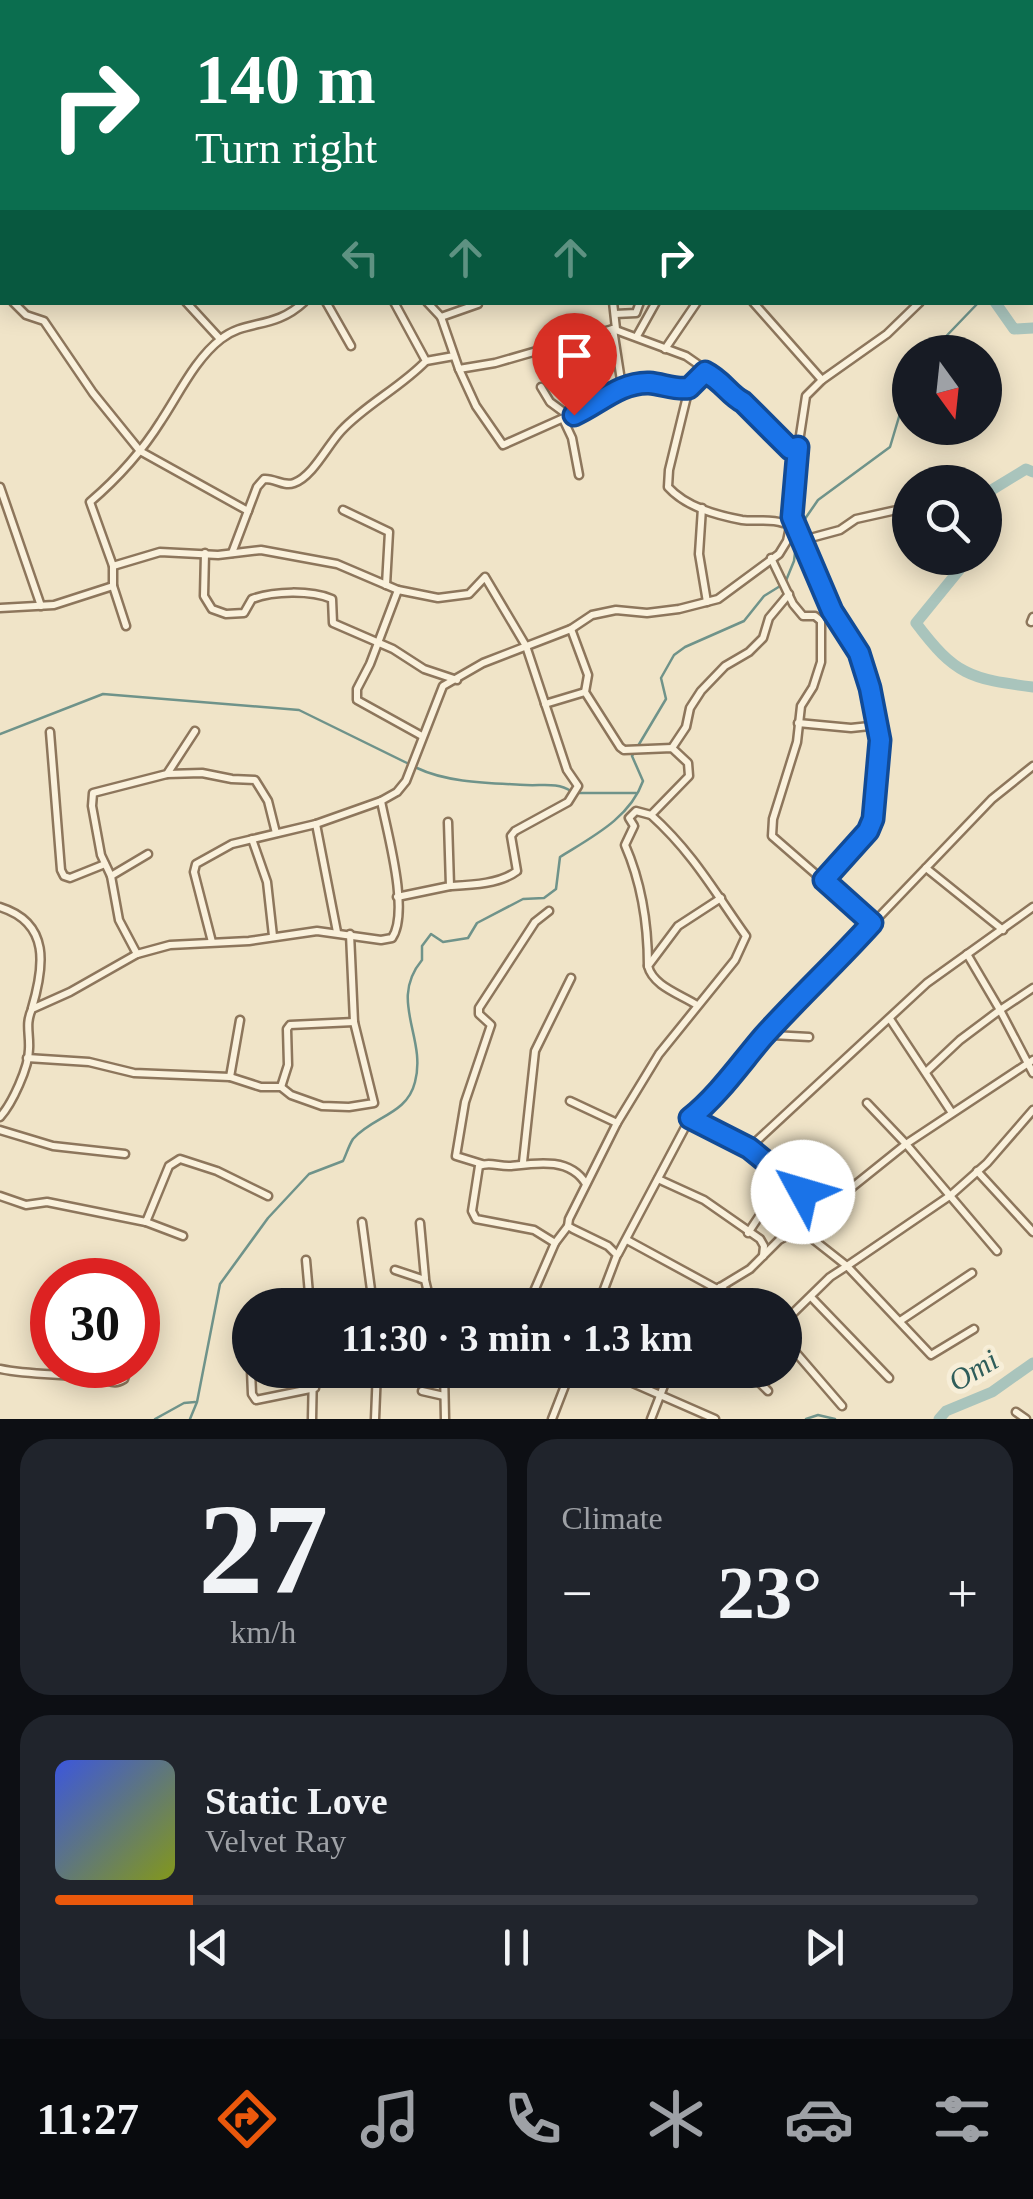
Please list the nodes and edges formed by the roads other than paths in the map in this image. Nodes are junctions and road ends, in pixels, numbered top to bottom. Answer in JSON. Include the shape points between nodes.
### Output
{"nodes":[{"id":1,"x":16,"y":305,"type":"edge"},
{"id":2,"x":189,"y":305,"type":"edge"},
{"id":3,"x":301,"y":305,"type":"edge"},
{"id":4,"x":328,"y":305,"type":"edge"},
{"id":5,"x":396,"y":305,"type":"edge"},
{"id":6,"x":431,"y":305,"type":"edge"},
{"id":7,"x":475,"y":305,"type":"edge"},
{"id":8,"x":614,"y":305,"type":"edge"},
{"id":9,"x":639,"y":305,"type":"edge"},
{"id":10,"x":654,"y":305,"type":"edge"},
{"id":11,"x":696,"y":305,"type":"edge"},
{"id":12,"x":757,"y":305,"type":"edge"},
{"id":13,"x":917,"y":305,"type":"edge"},
{"id":14,"x":615,"y":314,"type":"junction"},
{"id":15,"x":441,"y":317,"type":"junction"},
{"id":16,"x":614,"y":329,"type":"junction"},
{"id":17,"x":637,"y":336,"type":"junction"},
{"id":18,"x":220,"y":340,"type":"junction"},
{"id":19,"x":351,"y":346,"type":"dead end"},
{"id":20,"x":664,"y":349,"type":"junction"},
{"id":21,"x":454,"y":356,"type":"junction"},
{"id":22,"x":426,"y":362,"type":"junction"},
{"id":23,"x":459,"y":369,"type":"junction"},
{"id":24,"x":705,"y":372,"type":"junction"},
{"id":25,"x":822,"y":380,"type":"junction"},
{"id":26,"x":541,"y":387,"type":"dead end"},
{"id":27,"x":622,"y":387,"type":"junction"},
{"id":28,"x":689,"y":388,"type":"junction"},
{"id":29,"x":569,"y":416,"type":"junction"},
{"id":30,"x":798,"y":447,"type":"junction"},
{"id":31,"x":140,"y":451,"type":"junction"},
{"id":32,"x":579,"y":475,"type":"dead end"},
{"id":33,"x":0,"y":487,"type":"edge"},
{"id":34,"x":702,"y":508,"type":"junction"},
{"id":35,"x":342,"y":510,"type":"dead end"},
{"id":36,"x":248,"y":511,"type":"junction"},
{"id":37,"x":892,"y":511,"type":"edge"},
{"id":38,"x":792,"y":517,"type":"junction"},
{"id":39,"x":803,"y":540,"type":"junction"},
{"id":40,"x":205,"y":552,"type":"junction"},
{"id":41,"x":232,"y":553,"type":"junction"},
{"id":42,"x":771,"y":558,"type":"junction"},
{"id":43,"x":113,"y":566,"type":"junction"},
{"id":44,"x":386,"y":585,"type":"junction"},
{"id":45,"x":113,"y":586,"type":"junction"},
{"id":46,"x":398,"y":590,"type":"junction"},
{"id":47,"x":789,"y":594,"type":"junction"},
{"id":48,"x":708,"y":602,"type":"junction"},
{"id":49,"x":41,"y":606,"type":"junction"},
{"id":50,"x":0,"y":608,"type":"edge"},
{"id":51,"x":126,"y":626,"type":"dead end"},
{"id":52,"x":571,"y":630,"type":"junction"},
{"id":53,"x":376,"y":642,"type":"junction"},
{"id":54,"x":526,"y":646,"type":"junction"},
{"id":55,"x":459,"y":680,"type":"junction"},
{"id":56,"x":584,"y":692,"type":"junction"},
{"id":57,"x":545,"y":704,"type":"junction"},
{"id":58,"x":798,"y":722,"type":"junction"},
{"id":59,"x":879,"y":725,"type":"junction"},
{"id":60,"x":194,"y":730,"type":"dead end"},
{"id":61,"x":50,"y":732,"type":"dead end"},
{"id":62,"x":422,"y":736,"type":"junction"},
{"id":63,"x":672,"y":748,"type":"junction"},
{"id":64,"x":1033,"y":766,"type":"edge"},
{"id":65,"x":167,"y":774,"type":"junction"},
{"id":66,"x":380,"y":801,"type":"junction"},
{"id":67,"x":651,"y":815,"type":"junction"},
{"id":68,"x":448,"y":822,"type":"dead end"},
{"id":69,"x":316,"y":824,"type":"junction"},
{"id":70,"x":276,"y":834,"type":"junction"},
{"id":71,"x":252,"y":839,"type":"junction"},
{"id":72,"x":148,"y":854,"type":"dead end"},
{"id":73,"x":105,"y":864,"type":"junction"},
{"id":74,"x":926,"y":868,"type":"junction"},
{"id":75,"x":111,"y":876,"type":"junction"},
{"id":76,"x":824,"y":880,"type":"junction"},
{"id":77,"x":450,"y":886,"type":"junction"},
{"id":78,"x":397,"y":897,"type":"junction"},
{"id":79,"x":720,"y":898,"type":"junction"},
{"id":80,"x":0,"y":906,"type":"edge"},
{"id":81,"x":1033,"y":907,"type":"edge"},
{"id":82,"x":549,"y":912,"type":"dead end"},
{"id":83,"x":872,"y":923,"type":"junction"},
{"id":84,"x":1003,"y":930,"type":"junction"},
{"id":85,"x":337,"y":932,"type":"junction"},
{"id":86,"x":350,"y":934,"type":"junction"},
{"id":87,"x":272,"y":936,"type":"junction"},
{"id":88,"x":212,"y":942,"type":"junction"},
{"id":89,"x":137,"y":954,"type":"junction"},
{"id":90,"x":966,"y":954,"type":"junction"},
{"id":91,"x":648,"y":966,"type":"junction"},
{"id":92,"x":571,"y":978,"type":"dead end"},
{"id":93,"x":1033,"y":988,"type":"edge"},
{"id":94,"x":697,"y":1005,"type":"junction"},
{"id":95,"x":32,"y":1009,"type":"junction"},
{"id":96,"x":1000,"y":1010,"type":"junction"},
{"id":97,"x":240,"y":1020,"type":"dead end"},
{"id":98,"x":890,"y":1020,"type":"junction"},
{"id":99,"x":354,"y":1022,"type":"junction"},
{"id":100,"x":808,"y":1037,"type":"dead end"},
{"id":101,"x":762,"y":1039,"type":"junction"},
{"id":102,"x":27,"y":1058,"type":"junction"},
{"id":103,"x":1030,"y":1062,"type":"edge"},
{"id":104,"x":926,"y":1072,"type":"junction"},
{"id":105,"x":1033,"y":1073,"type":"edge"},
{"id":106,"x":230,"y":1077,"type":"junction"},
{"id":107,"x":281,"y":1086,"type":"junction"},
{"id":108,"x":570,"y":1101,"type":"dead end"},
{"id":109,"x":867,"y":1103,"type":"dead end"},
{"id":110,"x":1033,"y":1110,"type":"edge"},
{"id":111,"x":952,"y":1113,"type":"junction"},
{"id":112,"x":0,"y":1117,"type":"edge"},
{"id":113,"x":690,"y":1118,"type":"junction"},
{"id":114,"x":617,"y":1122,"type":"junction"},
{"id":115,"x":0,"y":1130,"type":"edge"},
{"id":116,"x":906,"y":1144,"type":"junction"},
{"id":117,"x":749,"y":1148,"type":"junction"},
{"id":118,"x":125,"y":1154,"type":"dead end"},
{"id":119,"x":523,"y":1162,"type":"junction"},
{"id":120,"x":482,"y":1164,"type":"junction"},
{"id":121,"x":978,"y":1171,"type":"junction"},
{"id":122,"x":658,"y":1179,"type":"junction"},
{"id":123,"x":586,"y":1185,"type":"junction"},
{"id":124,"x":951,"y":1195,"type":"junction"},
{"id":125,"x":0,"y":1196,"type":"edge"},
{"id":126,"x":268,"y":1196,"type":"dead end"},
{"id":127,"x":768,"y":1203,"type":"dead end"},
{"id":128,"x":825,"y":1208,"type":"junction"},
{"id":129,"x":1033,"y":1216,"type":"edge"},
{"id":130,"x":146,"y":1222,"type":"junction"},
{"id":131,"x":362,"y":1222,"type":"dead end"},
{"id":132,"x":420,"y":1223,"type":"dead end"},
{"id":133,"x":568,"y":1226,"type":"junction"},
{"id":134,"x":800,"y":1229,"type":"junction"},
{"id":135,"x":1030,"y":1229,"type":"edge"},
{"id":136,"x":748,"y":1233,"type":"junction"},
{"id":137,"x":183,"y":1236,"type":"dead end"},
{"id":138,"x":627,"y":1240,"type":"junction"},
{"id":139,"x":555,"y":1243,"type":"junction"},
{"id":140,"x":996,"y":1250,"type":"dead end"},
{"id":141,"x":617,"y":1255,"type":"junction"},
{"id":142,"x":763,"y":1258,"type":"junction"},
{"id":143,"x":306,"y":1260,"type":"dead end"},
{"id":144,"x":847,"y":1266,"type":"junction"},
{"id":145,"x":395,"y":1270,"type":"dead end"},
{"id":146,"x":972,"y":1272,"type":"dead end"},
{"id":147,"x":425,"y":1280,"type":"junction"},
{"id":148,"x":308,"y":1288,"type":"edge"},
{"id":149,"x":370,"y":1288,"type":"edge"},
{"id":150,"x":427,"y":1288,"type":"edge"},
{"id":151,"x":535,"y":1288,"type":"edge"},
{"id":152,"x":604,"y":1288,"type":"edge"},
{"id":153,"x":718,"y":1288,"type":"joint"},
{"id":154,"x":811,"y":1297,"type":"junction"},
{"id":155,"x":802,"y":1305,"type":"edge"},
{"id":156,"x":900,"y":1321,"type":"junction"},
{"id":157,"x":974,"y":1329,"type":"dead end"},
{"id":158,"x":802,"y":1360,"type":"edge"},
{"id":159,"x":0,"y":1369,"type":"edge"},
{"id":160,"x":30,"y":1374,"type":"edge"},
{"id":161,"x":888,"y":1378,"type":"dead end"},
{"id":162,"x":252,"y":1388,"type":"edge"},
{"id":163,"x":315,"y":1388,"type":"joint"},
{"id":164,"x":377,"y":1388,"type":"edge"},
{"id":165,"x":444,"y":1388,"type":"edge"},
{"id":166,"x":564,"y":1388,"type":"edge"},
{"id":167,"x":646,"y":1388,"type":"edge"},
{"id":168,"x":662,"y":1388,"type":"edge"},
{"id":169,"x":765,"y":1388,"type":"edge"},
{"id":170,"x":768,"y":1391,"type":"dead end"},
{"id":171,"x":422,"y":1392,"type":"dead end"},
{"id":172,"x":660,"y":1394,"type":"junction"},
{"id":173,"x":444,"y":1396,"type":"junction"},
{"id":174,"x":842,"y":1406,"type":"dead end"},
{"id":175,"x":1016,"y":1412,"type":"dead end"},
{"id":176,"x":312,"y":1419,"type":"edge"},
{"id":177,"x":375,"y":1419,"type":"edge"},
{"id":178,"x":445,"y":1419,"type":"edge"},
{"id":179,"x":552,"y":1419,"type":"edge"},
{"id":180,"x":651,"y":1419,"type":"edge"},
{"id":181,"x":715,"y":1419,"type":"edge"},
{"id":182,"x":1026,"y":1419,"type":"edge"}],
"edges":[{"from":1,"to":31,"type":"street","via":[[44,320]]},
{"from":2,"to":18,"type":"street"},
{"from":3,"to":18,"type":"street","via":[[291,315]]},
{"from":4,"to":19,"type":"street"},
{"from":5,"to":22,"type":"street"},
{"from":6,"to":15,"type":"street"},
{"from":7,"to":15,"type":"street"},
{"from":8,"to":14,"type":"street"},
{"from":9,"to":14,"type":"street","via":[[636,312]]},
{"from":10,"to":17,"type":"street"},
{"from":11,"to":20,"type":"street"},
{"from":12,"to":25,"type":"street"},
{"from":13,"to":25,"type":"street"},
{"from":14,"to":16,"type":"street"},
{"from":15,"to":21,"type":"street"},
{"from":16,"to":17,"type":"street"},
{"from":16,"to":23,"type":"street"},
{"from":16,"to":27,"type":"street"},
{"from":17,"to":20,"type":"street"},
{"from":18,"to":31,"type":"street"},
{"from":20,"to":24,"type":"street"},
{"from":21,"to":22,"type":"street"},
{"from":21,"to":23,"type":"street"},
{"from":22,"to":36,"type":"street","via":[[341,430],[298,482],[264,480]]},
{"from":23,"to":29,"type":"street","via":[[503,445]]},
{"from":24,"to":28,"type":"street"},
{"from":24,"to":30,"type":"street","via":[[790,449]]},
{"from":25,"to":30,"type":"street","via":[[806,396]]},
{"from":26,"to":29,"type":"street"},
{"from":27,"to":28,"type":"street"},
{"from":27,"to":29,"type":"street"},
{"from":28,"to":34,"type":"street","via":[[668,487]]},
{"from":29,"to":32,"type":"street","via":[[564,421]]},
{"from":30,"to":38,"type":"street"},
{"from":31,"to":36,"type":"street"},
{"from":31,"to":43,"type":"street","via":[[90,502]]},
{"from":33,"to":49,"type":"street"},
{"from":34,"to":38,"type":"street","via":[[744,520],[783,523]]},
{"from":34,"to":48,"type":"street","via":[[699,554]]},
{"from":35,"to":44,"type":"street","via":[[389,532]]},
{"from":36,"to":41,"type":"street"},
{"from":37,"to":39,"type":"street"},
{"from":38,"to":39,"type":"street"},
{"from":38,"to":42,"type":"street","via":[[786,541]]},
{"from":39,"to":59,"type":"street","via":[[832,611],[859,653]]},
{"from":40,"to":41,"type":"street"},
{"from":40,"to":43,"type":"street","via":[[160,552]]},
{"from":40,"to":53,"type":"street","via":[[204,596],[212,609],[244,613],[252,599],[324,595],[332,598],[334,623]]},
{"from":41,"to":44,"type":"street","via":[[260,550],[336,564]]},
{"from":42,"to":47,"type":"street"},
{"from":42,"to":48,"type":"street"},
{"from":43,"to":45,"type":"street"},
{"from":44,"to":46,"type":"street"},
{"from":45,"to":49,"type":"street"},
{"from":45,"to":51,"type":"street"},
{"from":46,"to":53,"type":"street"},
{"from":46,"to":54,"type":"street","via":[[459,597],[485,577]]},
{"from":47,"to":58,"type":"street","via":[[803,616],[821,622],[821,662]]},
{"from":47,"to":63,"type":"street","via":[[769,618],[764,638],[702,691]]},
{"from":48,"to":52,"type":"street","via":[[605,611]]},
{"from":49,"to":50,"type":"street"},
{"from":52,"to":54,"type":"street"},
{"from":52,"to":56,"type":"street","via":[[588,676]]},
{"from":53,"to":55,"type":"street"},
{"from":53,"to":62,"type":"street","via":[[357,700]]},
{"from":54,"to":55,"type":"street"},
{"from":54,"to":57,"type":"street"},
{"from":55,"to":62,"type":"street","via":[[443,686]]},
{"from":56,"to":57,"type":"street"},
{"from":56,"to":63,"type":"street","via":[[624,750]]},
{"from":57,"to":77,"type":"street","via":[[578,786],[568,802],[511,836],[513,876]]},
{"from":58,"to":59,"type":"street"},
{"from":58,"to":76,"type":"street","via":[[772,836]]},
{"from":59,"to":76,"type":"street","via":[[873,819]]},
{"from":60,"to":65,"type":"street"},
{"from":61,"to":73,"type":"street","via":[[61,870],[70,878]]},
{"from":62,"to":66,"type":"street","via":[[406,781]]},
{"from":63,"to":67,"type":"street","via":[[688,763],[689,776]]},
{"from":64,"to":74,"type":"street"},
{"from":65,"to":70,"type":"street","via":[[255,780]]},
{"from":65,"to":73,"type":"street","via":[[93,793]]},
{"from":66,"to":69,"type":"street"},
{"from":66,"to":78,"type":"street"},
{"from":67,"to":79,"type":"street","via":[[699,864]]},
{"from":67,"to":91,"type":"street","via":[[636,811],[629,818],[634,826],[626,844],[648,928]]},
{"from":68,"to":77,"type":"street"},
{"from":69,"to":70,"type":"street"},
{"from":69,"to":85,"type":"street"},
{"from":70,"to":71,"type":"street"},
{"from":71,"to":87,"type":"street","via":[[268,882]]},
{"from":71,"to":88,"type":"street","via":[[196,864]]},
{"from":72,"to":75,"type":"street"},
{"from":73,"to":75,"type":"street"},
{"from":74,"to":83,"type":"street"},
{"from":74,"to":84,"type":"street"},
{"from":75,"to":89,"type":"street","via":[[119,920]]},
{"from":76,"to":83,"type":"street"},
{"from":77,"to":78,"type":"street"},
{"from":78,"to":86,"type":"street","via":[[392,938]]},
{"from":79,"to":91,"type":"street","via":[[678,926]]},
{"from":79,"to":94,"type":"street","via":[[746,936]]},
{"from":80,"to":95,"type":"street","via":[[20,917],[42,946]]},
{"from":81,"to":84,"type":"street"},
{"from":82,"to":120,"type":"street","via":[[534,922],[479,1008],[490,1025],[456,1156]]},
{"from":83,"to":101,"type":"street"},
{"from":84,"to":90,"type":"street"},
{"from":85,"to":86,"type":"street"},
{"from":85,"to":87,"type":"street"},
{"from":86,"to":99,"type":"street"},
{"from":87,"to":88,"type":"street"},
{"from":88,"to":89,"type":"street"},
{"from":89,"to":95,"type":"street"},
{"from":90,"to":96,"type":"street"},
{"from":90,"to":98,"type":"street"},
{"from":91,"to":94,"type":"street","via":[[660,984]]},
{"from":92,"to":119,"type":"street","via":[[536,1051]]},
{"from":93,"to":96,"type":"street"},
{"from":94,"to":114,"type":"street"},
{"from":95,"to":102,"type":"street"},
{"from":96,"to":103,"type":"street"},
{"from":96,"to":104,"type":"street"},
{"from":97,"to":106,"type":"street"},
{"from":98,"to":104,"type":"street"},
{"from":98,"to":117,"type":"street"},
{"from":99,"to":107,"type":"street","via":[[290,1025]]},
{"from":99,"to":107,"type":"street","via":[[374,1103],[322,1106]]},
{"from":100,"to":101,"type":"street"},
{"from":101,"to":113,"type":"street"},
{"from":102,"to":106,"type":"street"},
{"from":102,"to":112,"type":"street"},
{"from":103,"to":105,"type":"street"},
{"from":103,"to":111,"type":"street"},
{"from":104,"to":111,"type":"street"},
{"from":106,"to":107,"type":"street"},
{"from":108,"to":114,"type":"street"},
{"from":109,"to":116,"type":"street"},
{"from":110,"to":121,"type":"street"},
{"from":111,"to":116,"type":"street"},
{"from":113,"to":117,"type":"street"},
{"from":113,"to":122,"type":"street"},
{"from":114,"to":123,"type":"street"},
{"from":115,"to":118,"type":"street","via":[[53,1146]]},
{"from":116,"to":124,"type":"street"},
{"from":116,"to":128,"type":"street"},
{"from":117,"to":128,"type":"street"},
{"from":119,"to":120,"type":"street"},
{"from":119,"to":123,"type":"street","via":[[554,1163]]},
{"from":120,"to":139,"type":"street","via":[[476,1219],[534,1230]]},
{"from":121,"to":124,"type":"street"},
{"from":121,"to":135,"type":"street"},
{"from":122,"to":136,"type":"street","via":[[704,1200]]},
{"from":122,"to":138,"type":"street"},
{"from":123,"to":133,"type":"street"},
{"from":124,"to":140,"type":"street"},
{"from":124,"to":144,"type":"street"},
{"from":125,"to":130,"type":"street","via":[[26,1206],[47,1202]]},
{"from":126,"to":130,"type":"street","via":[[180,1159],[170,1166]]},
{"from":127,"to":136,"type":"street"},
{"from":128,"to":134,"type":"street"},
{"from":129,"to":135,"type":"street"},
{"from":130,"to":137,"type":"street"},
{"from":131,"to":149,"type":"street"},
{"from":132,"to":147,"type":"street"},
{"from":133,"to":139,"type":"street"},
{"from":133,"to":141,"type":"street"},
{"from":134,"to":142,"type":"street"},
{"from":134,"to":144,"type":"street"},
{"from":136,"to":142,"type":"street","via":[[764,1246]]},
{"from":138,"to":141,"type":"street"},
{"from":138,"to":153,"type":"street"},
{"from":139,"to":151,"type":"street"},
{"from":141,"to":152,"type":"street"},
{"from":142,"to":153,"type":"street"},
{"from":143,"to":148,"type":"street"},
{"from":144,"to":154,"type":"street"},
{"from":144,"to":156,"type":"street"},
{"from":145,"to":147,"type":"street"},
{"from":146,"to":156,"type":"street"},
{"from":147,"to":150,"type":"street"},
{"from":154,"to":155,"type":"street"},
{"from":154,"to":161,"type":"street"},
{"from":156,"to":157,"type":"street","via":[[933,1355]]},
{"from":158,"to":174,"type":"street"},
{"from":159,"to":160,"type":"street"},
{"from":162,"to":163,"type":"street","via":[[256,1400]]},
{"from":163,"to":176,"type":"street"},
{"from":164,"to":177,"type":"street"},
{"from":165,"to":173,"type":"street"},
{"from":166,"to":179,"type":"street"},
{"from":167,"to":172,"type":"street"},
{"from":168,"to":172,"type":"street"},
{"from":169,"to":170,"type":"street"},
{"from":171,"to":173,"type":"street"},
{"from":172,"to":180,"type":"street"},
{"from":172,"to":181,"type":"street"},
{"from":173,"to":178,"type":"street"},
{"from":175,"to":182,"type":"street"}]}
